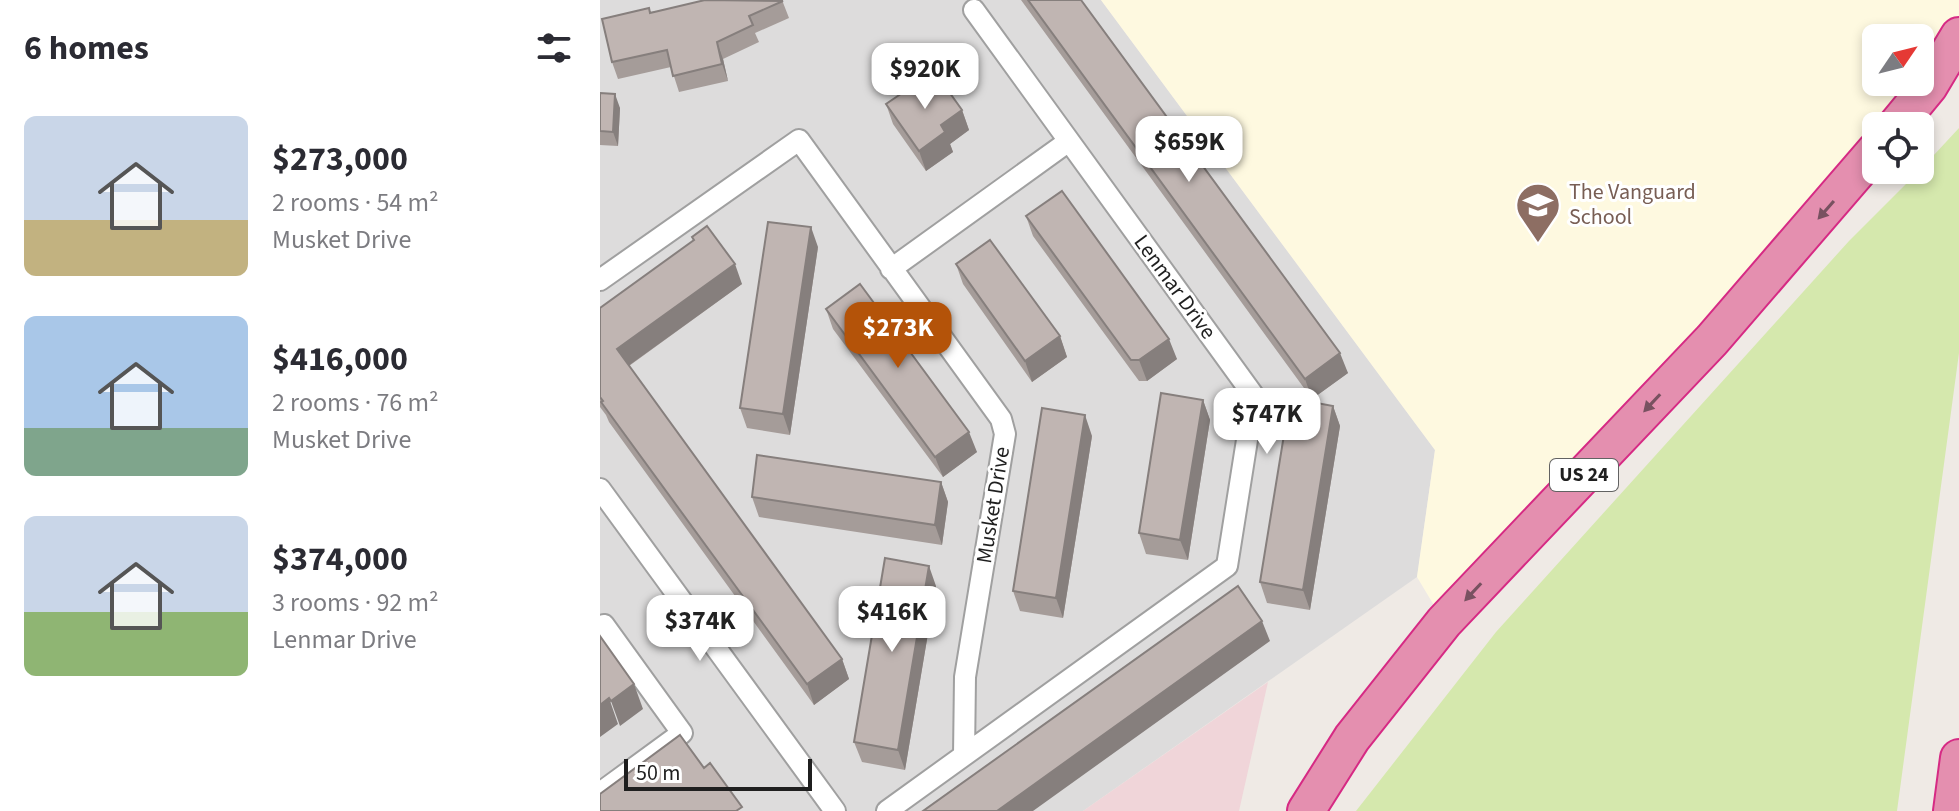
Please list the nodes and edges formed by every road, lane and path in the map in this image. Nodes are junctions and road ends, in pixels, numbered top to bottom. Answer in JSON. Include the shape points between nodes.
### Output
{"nodes":[{"id":1,"x":974,"y":10,"type":"dead end"},
{"id":2,"x":1959,"y":36,"type":"edge"},
{"id":3,"x":1908,"y":112,"type":"edge"},
{"id":4,"x":1069,"y":141,"type":"junction"},
{"id":5,"x":1862,"y":166,"type":"edge"},
{"id":6,"x":891,"y":269,"type":"junction"},
{"id":7,"x":600,"y":280,"type":"edge"},
{"id":8,"x":600,"y":489,"type":"edge"},
{"id":9,"x":600,"y":628,"type":"edge"},
{"id":10,"x":964,"y":755,"type":"junction"},
{"id":11,"x":1959,"y":758,"type":"edge"},
{"id":12,"x":600,"y":793,"type":"edge"},
{"id":13,"x":835,"y":811,"type":"edge"},
{"id":14,"x":887,"y":811,"type":"edge"},
{"id":15,"x":1306,"y":811,"type":"edge"},
{"id":16,"x":1952,"y":811,"type":"edge"}],
"edges":[{"from":1,"to":4,"type":"street","name":"Lenmar Drive"},
{"from":2,"to":3,"type":"highway"},
{"from":4,"to":6,"type":"street"},
{"from":4,"to":10,"type":"street","name":"Lenmar Drive","via":[[1254,396],[1227,566]]},
{"from":5,"to":15,"type":"highway","number":"US 24","one_way":true,"via":[[1712,340],[1444,622],[1352,738]]},
{"from":6,"to":7,"type":"street","via":[[799,140]]},
{"from":6,"to":10,"type":"street","name":"Musket Drive","via":[[1001,419],[1005,434],[965,677]]},
{"from":8,"to":13,"type":"street"},
{"from":9,"to":12,"type":"street","via":[[604,625],[682,733]]},
{"from":10,"to":14,"type":"street","name":"Lenmar Drive"},
{"from":11,"to":16,"type":"highway"}]}
